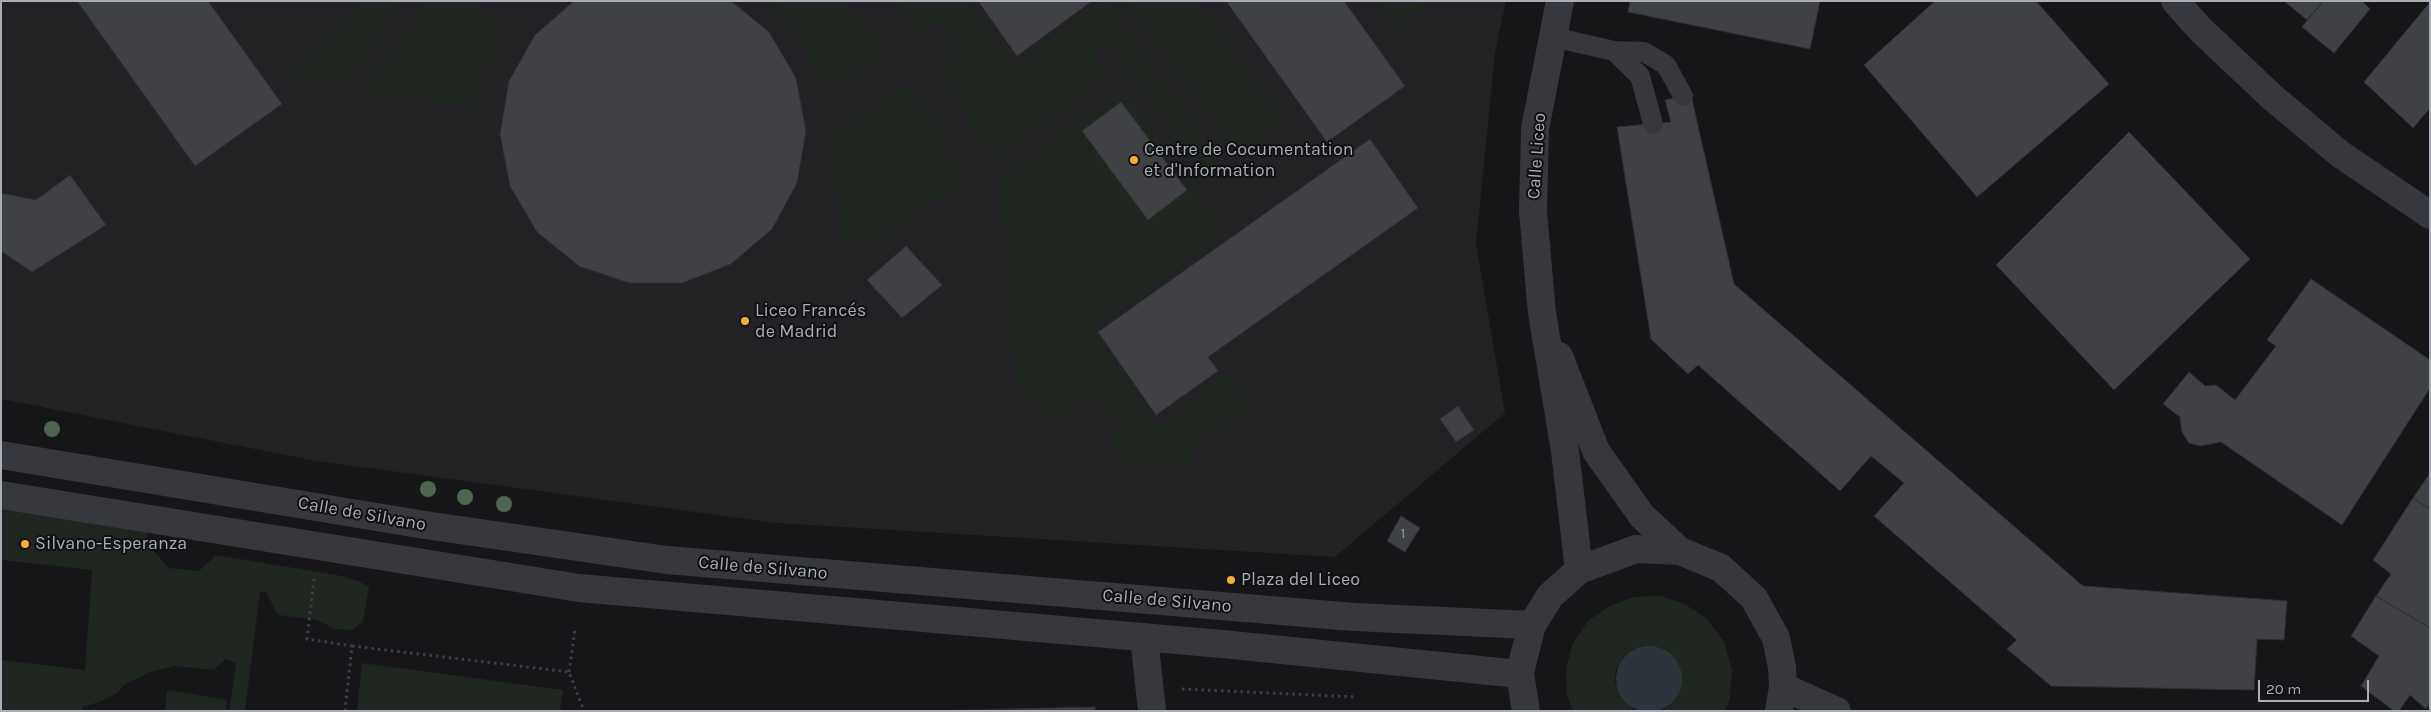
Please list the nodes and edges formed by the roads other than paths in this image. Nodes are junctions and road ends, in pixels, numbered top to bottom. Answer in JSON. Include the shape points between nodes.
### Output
{"nodes":[{"id":1,"x":1560,"y":1,"type":"edge"},
{"id":2,"x":2175,"y":1,"type":"edge"},
{"id":3,"x":1553,"y":37,"type":"junction"},
{"id":4,"x":1614,"y":51,"type":"junction"},
{"id":5,"x":1683,"y":96,"type":"dead end"},
{"id":6,"x":1653,"y":124,"type":"dead end"},
{"id":7,"x":2430,"y":215,"type":"edge"},
{"id":8,"x":1542,"y":313,"type":"junction"},
{"id":9,"x":1,"y":456,"type":"edge"},
{"id":10,"x":1,"y":496,"type":"edge"},
{"id":11,"x":1680,"y":551,"type":"junction"},
{"id":12,"x":1579,"y":570,"type":"junction"},
{"id":13,"x":1532,"y":626,"type":"junction"},
{"id":14,"x":1144,"y":638,"type":"junction"},
{"id":15,"x":1520,"y":674,"type":"junction"},
{"id":16,"x":1150,"y":699,"type":"edge"},
{"id":17,"x":1781,"y":699,"type":"edge"},
{"id":18,"x":1526,"y":711,"type":"edge"},
{"id":19,"x":1837,"y":711,"type":"edge"}],
"edges":[{"from":1,"to":3,"type":"street","name":"Calle Liceo"},
{"from":2,"to":7,"type":"street","via":[[2280,104],[2340,154]]},
{"from":3,"to":4,"type":"lane"},
{"from":3,"to":8,"type":"street","name":"Calle Liceo","via":[[1536,129],[1533,212]]},
{"from":4,"to":5,"type":"lane","via":[[1644,52],[1666,66]]},
{"from":4,"to":6,"type":"lane","via":[[1640,76]]},
{"from":8,"to":11,"type":"street","name":"Calle Liceo","via":[[1596,451],[1642,516]]},
{"from":8,"to":12,"type":"street","name":"Calle Liceo"},
{"from":9,"to":13,"type":"street","name":"Calle de Silvano","via":[[667,560],[1354,618]]},
{"from":10,"to":14,"type":"street","name":"Calle de Silvano","via":[[579,588]]},
{"from":11,"to":12,"type":"street","via":[[1636,549]]},
{"from":11,"to":17,"type":"street","via":[[1721,568],[1754,598],[1776,638],[1782,667]]},
{"from":12,"to":13,"type":"street","via":[[1550,596]]},
{"from":13,"to":15,"type":"street"},
{"from":14,"to":15,"type":"street","name":"Calle de Silvano"},
{"from":14,"to":16,"type":"street"},
{"from":15,"to":18,"type":"street"},
{"from":17,"to":19,"type":"street"}]}
